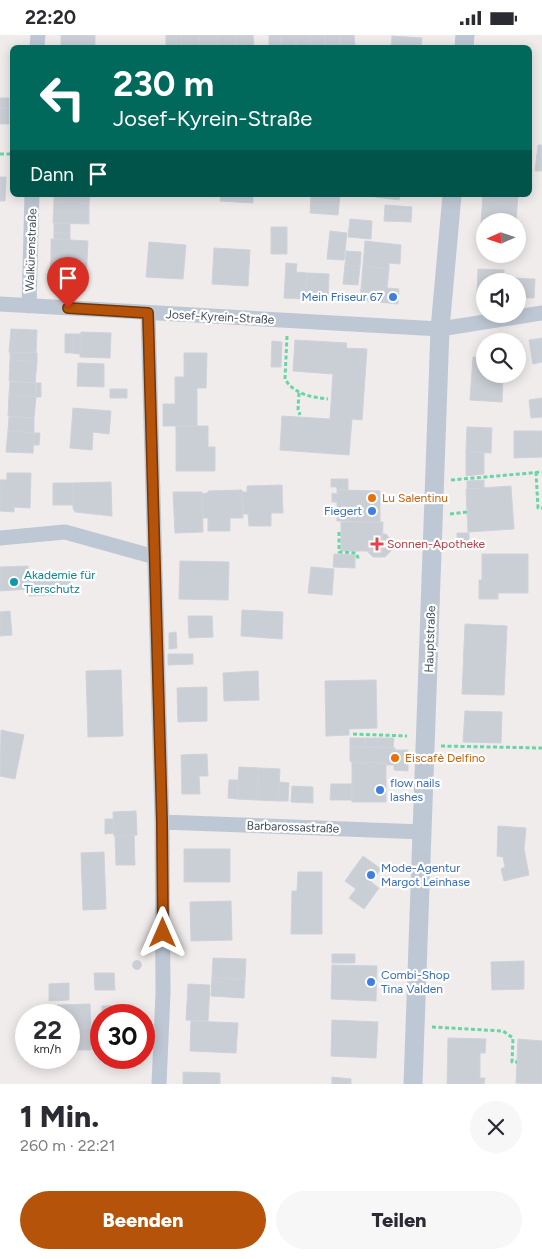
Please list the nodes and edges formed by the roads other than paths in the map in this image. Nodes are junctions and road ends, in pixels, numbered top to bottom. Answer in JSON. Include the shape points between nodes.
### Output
{"nodes":[{"id":1,"x":32,"y":197,"type":"edge"},
{"id":2,"x":452,"y":197,"type":"edge"},
{"id":3,"x":0,"y":304,"type":"edge"},
{"id":4,"x":29,"y":306,"type":"junction"},
{"id":5,"x":148,"y":313,"type":"junction"},
{"id":6,"x":542,"y":313,"type":"edge"},
{"id":7,"x":440,"y":329,"type":"junction"},
{"id":8,"x":0,"y":538,"type":"edge"},
{"id":9,"x":155,"y":557,"type":"junction"},
{"id":10,"x":162,"y":822,"type":"junction"},
{"id":11,"x":423,"y":832,"type":"junction"},
{"id":12,"x":159,"y":1084,"type":"edge"},
{"id":13,"x":413,"y":1084,"type":"edge"}],
"edges":[{"from":1,"to":4,"type":"street","name":"Walkürenstraße"},
{"from":2,"to":7,"type":"street","name":"Hauptstraße"},
{"from":3,"to":4,"type":"street","name":"Josef-Kyrein-Straße"},
{"from":4,"to":5,"type":"street","name":"Josef-Kyrein-Straße"},
{"from":5,"to":7,"type":"street","name":"Josef-Kyrein-Straße"},
{"from":5,"to":9,"type":"street"},
{"from":6,"to":7,"type":"street","name":"Josef-Kyrein-Straße"},
{"from":7,"to":11,"type":"street","name":"Hauptstraße"},
{"from":8,"to":9,"type":"street","via":[[65,532]]},
{"from":9,"to":10,"type":"street"},
{"from":10,"to":11,"type":"street","name":"Barbarossastraße"},
{"from":10,"to":12,"type":"street","via":[[163,993]]},
{"from":11,"to":13,"type":"street","name":"Hauptstraße"}]}
